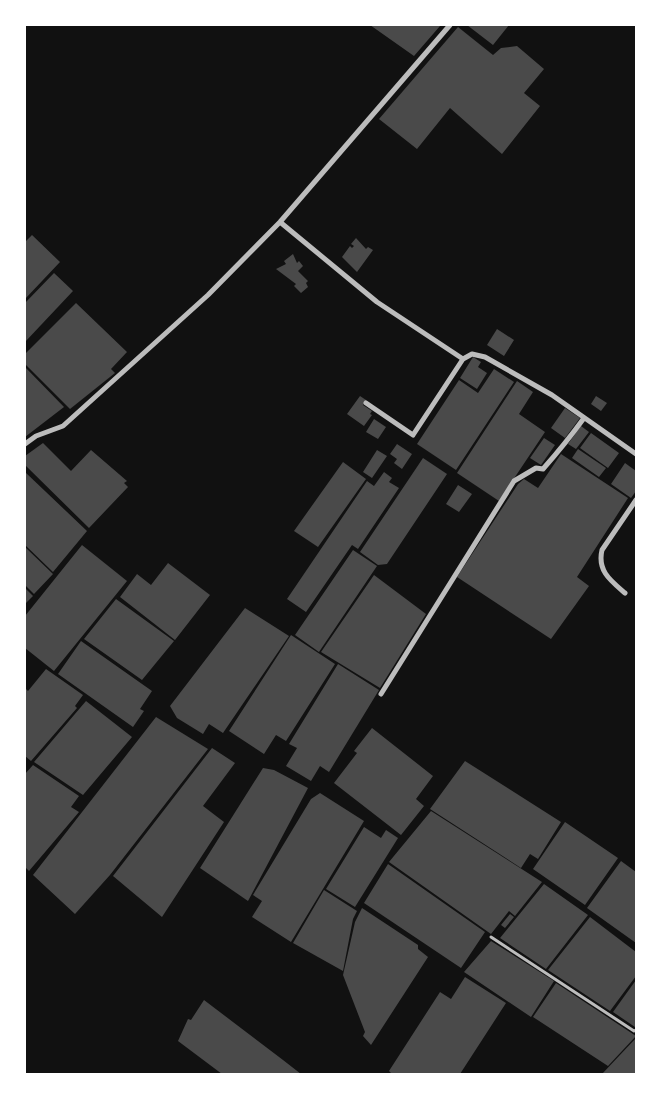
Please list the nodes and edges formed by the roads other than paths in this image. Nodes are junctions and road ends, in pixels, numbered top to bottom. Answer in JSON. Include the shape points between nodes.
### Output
{"nodes":[{"id":1,"x":450,"y":25,"type":"edge"},
{"id":2,"x":280,"y":222,"type":"junction"},
{"id":3,"x":463,"y":359,"type":"junction"},
{"id":4,"x":366,"y":403,"type":"dead end"},
{"id":5,"x":584,"y":418,"type":"junction"},
{"id":6,"x":25,"y":444,"type":"edge"},
{"id":7,"x":636,"y":454,"type":"edge"},
{"id":8,"x":636,"y":500,"type":"edge"},
{"id":9,"x":625,"y":594,"type":"dead end"},
{"id":10,"x":381,"y":694,"type":"dead end"},
{"id":11,"x":490,"y":937,"type":"dead end"},
{"id":12,"x":636,"y":1030,"type":"edge"}],
"edges":[{"from":1,"to":2,"type":"street"},
{"from":2,"to":3,"type":"street","via":[[377,302]]},
{"from":2,"to":6,"type":"street","via":[[208,296],[63,426],[36,436]]},
{"from":3,"to":4,"type":"street","via":[[413,435]]},
{"from":3,"to":5,"type":"street","via":[[472,354],[485,357],[552,395]]},
{"from":5,"to":7,"type":"street"},
{"from":5,"to":10,"type":"street","via":[[564,447],[543,469],[531,470],[514,481]]},
{"from":8,"to":9,"type":"street","via":[[602,550],[600,559],[609,580]]},
{"from":11,"to":12,"type":"lane"}]}
